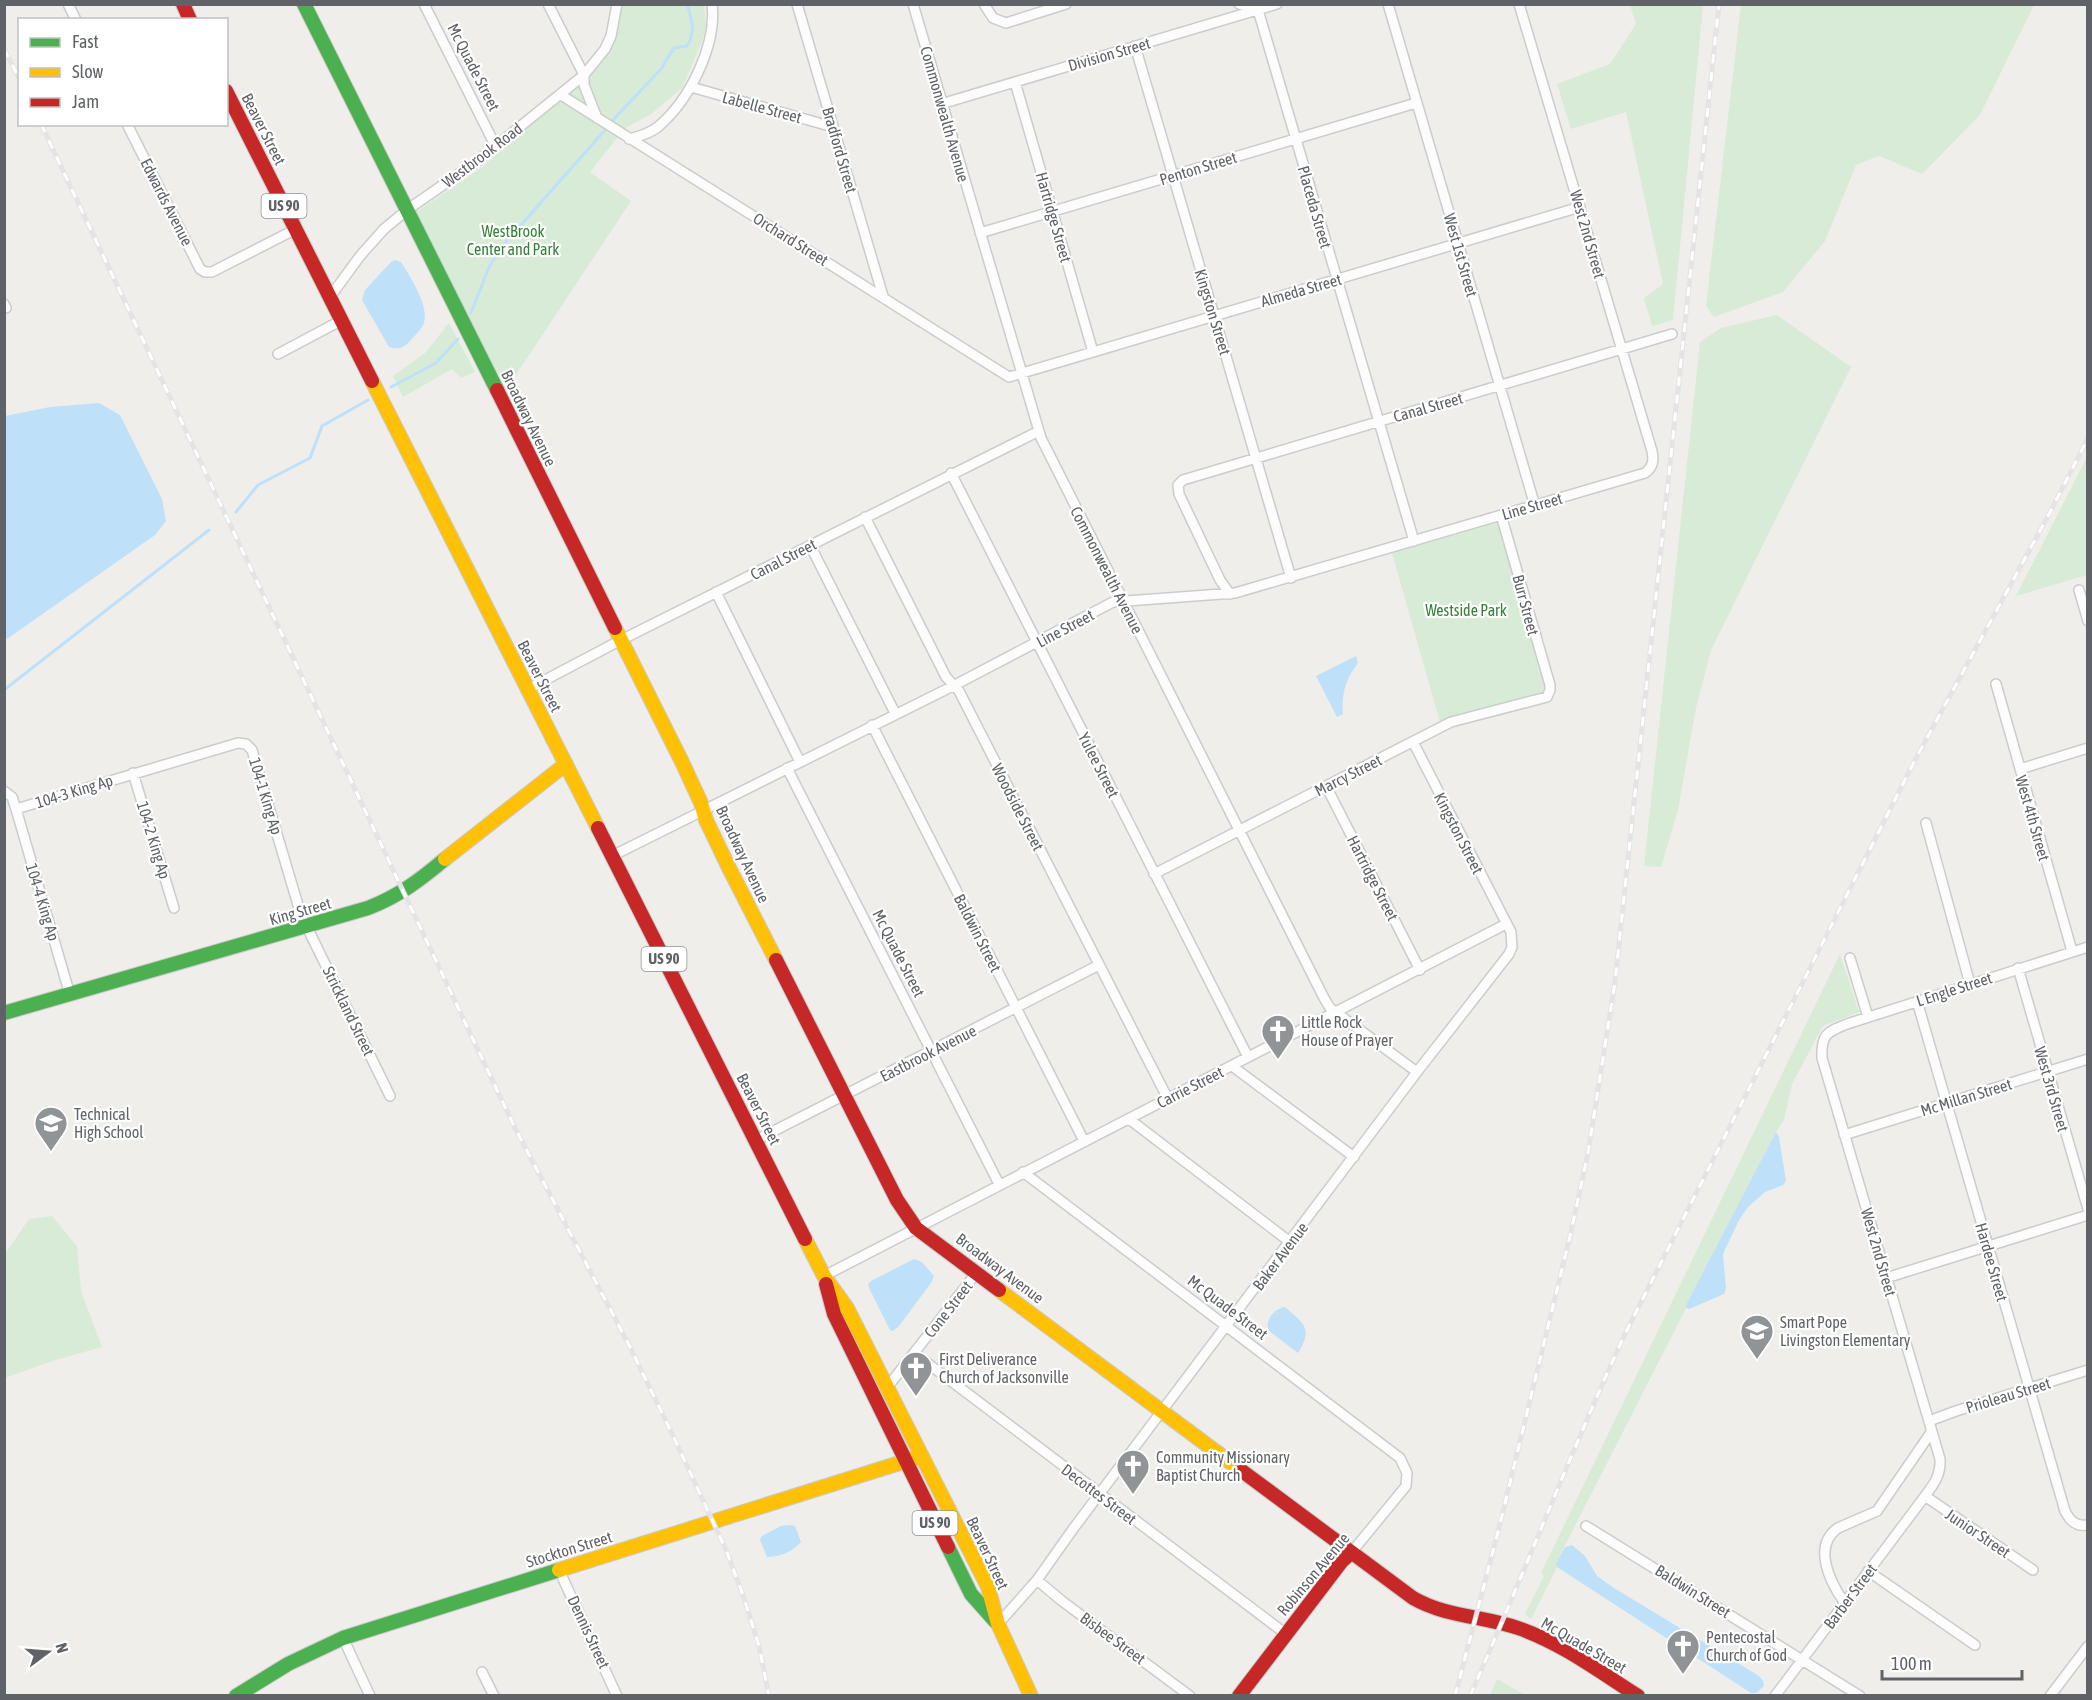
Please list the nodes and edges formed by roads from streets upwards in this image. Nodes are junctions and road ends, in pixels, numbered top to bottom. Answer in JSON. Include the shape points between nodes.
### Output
{"nodes":[{"id":1,"x":68,"y":4,"type":"edge"},
{"id":2,"x":183,"y":4,"type":"edge"},
{"id":3,"x":304,"y":4,"type":"edge"},
{"id":4,"x":424,"y":4,"type":"edge"},
{"id":5,"x":548,"y":4,"type":"edge"},
{"id":6,"x":617,"y":4,"type":"edge"},
{"id":7,"x":712,"y":4,"type":"edge"},
{"id":8,"x":796,"y":4,"type":"edge"},
{"id":9,"x":913,"y":4,"type":"edge"},
{"id":10,"x":984,"y":4,"type":"edge"},
{"id":11,"x":1066,"y":4,"type":"edge"},
{"id":12,"x":1239,"y":4,"type":"edge"},
{"id":13,"x":1278,"y":4,"type":"edge"},
{"id":14,"x":1388,"y":4,"type":"edge"},
{"id":15,"x":1519,"y":4,"type":"edge"},
{"id":16,"x":1258,"y":10,"type":"junction"},
{"id":17,"x":75,"y":18,"type":"edge"},
{"id":18,"x":189,"y":18,"type":"edge"},
{"id":19,"x":1135,"y":46,"type":"junction"},
{"id":20,"x":584,"y":75,"type":"junction"},
{"id":21,"x":1015,"y":82,"type":"junction"},
{"id":22,"x":691,"y":87,"type":"junction"},
{"id":23,"x":228,"y":95,"type":"edge"},
{"id":24,"x":561,"y":95,"type":"junction"},
{"id":25,"x":1416,"y":103,"type":"junction"},
{"id":26,"x":941,"y":104,"type":"junction"},
{"id":27,"x":597,"y":118,"type":"junction"},
{"id":28,"x":128,"y":126,"type":"edge"},
{"id":29,"x":833,"y":127,"type":"junction"},
{"id":30,"x":629,"y":139,"type":"junction"},
{"id":31,"x":1296,"y":139,"type":"junction"},
{"id":32,"x":495,"y":145,"type":"junction"},
{"id":33,"x":1172,"y":176,"type":"junction"},
{"id":34,"x":1580,"y":207,"type":"junction"},
{"id":35,"x":407,"y":210,"type":"junction"},
{"id":36,"x":1053,"y":212,"type":"junction"},
{"id":37,"x":296,"y":229,"type":"junction"},
{"id":38,"x":980,"y":234,"type":"junction"},
{"id":39,"x":1458,"y":244,"type":"junction"},
{"id":40,"x":1336,"y":280,"type":"junction"},
{"id":41,"x":883,"y":296,"type":"junction"},
{"id":42,"x":330,"y":297,"type":"junction"},
{"id":43,"x":1214,"y":316,"type":"junction"},
{"id":44,"x":342,"y":320,"type":"junction"},
{"id":45,"x":1672,"y":334,"type":"dead end"},
{"id":46,"x":1621,"y":349,"type":"junction"},
{"id":47,"x":1093,"y":352,"type":"junction"},
{"id":48,"x":278,"y":354,"type":"dead end"},
{"id":49,"x":1022,"y":374,"type":"junction"},
{"id":50,"x":1500,"y":386,"type":"junction"},
{"id":51,"x":1378,"y":422,"type":"junction"},
{"id":52,"x":1039,"y":430,"type":"junction"},
{"id":53,"x":1256,"y":458,"type":"junction"},
{"id":54,"x":1652,"y":465,"type":"joint"},
{"id":55,"x":951,"y":473,"type":"junction"},
{"id":56,"x":1535,"y":506,"type":"junction"},
{"id":57,"x":1501,"y":515,"type":"junction"},
{"id":58,"x":865,"y":517,"type":"junction"},
{"id":59,"x":1414,"y":541,"type":"junction"},
{"id":60,"x":810,"y":545,"type":"junction"},
{"id":61,"x":1291,"y":578,"type":"junction"},
{"id":62,"x":2079,"y":590,"type":"dead end"},
{"id":63,"x":716,"y":592,"type":"junction"},
{"id":64,"x":1230,"y":594,"type":"junction"},
{"id":65,"x":1123,"y":602,"type":"junction"},
{"id":66,"x":2088,"y":621,"type":"edge"},
{"id":67,"x":621,"y":640,"type":"junction"},
{"id":68,"x":1036,"y":642,"type":"junction"},
{"id":69,"x":1996,"y":684,"type":"dead end"},
{"id":70,"x":953,"y":686,"type":"junction"},
{"id":71,"x":528,"y":690,"type":"junction"},
{"id":72,"x":1549,"y":694,"type":"joint"},
{"id":73,"x":895,"y":714,"type":"junction"},
{"id":74,"x":872,"y":725,"type":"junction"},
{"id":75,"x":1413,"y":742,"type":"junction"},
{"id":76,"x":2088,"y":748,"type":"edge"},
{"id":77,"x":800,"y":762,"type":"junction"},
{"id":78,"x":566,"y":764,"type":"junction"},
{"id":79,"x":787,"y":768,"type":"junction"},
{"id":80,"x":2020,"y":770,"type":"junction"},
{"id":81,"x":133,"y":773,"type":"junction"},
{"id":82,"x":1326,"y":786,"type":"junction"},
{"id":83,"x":4,"y":791,"type":"edge"},
{"id":84,"x":16,"y":809,"type":"junction"},
{"id":85,"x":704,"y":811,"type":"junction"},
{"id":86,"x":1926,"y":823,"type":"dead end"},
{"id":87,"x":1239,"y":831,"type":"junction"},
{"id":88,"x":612,"y":856,"type":"junction"},
{"id":89,"x":1154,"y":874,"type":"junction"},
{"id":90,"x":174,"y":908,"type":"dead end"},
{"id":91,"x":1506,"y":924,"type":"junction"},
{"id":92,"x":308,"y":926,"type":"junction"},
{"id":93,"x":2088,"y":947,"type":"edge"},
{"id":94,"x":2072,"y":951,"type":"junction"},
{"id":95,"x":1850,"y":958,"type":"dead end"},
{"id":96,"x":1099,"y":965,"type":"junction"},
{"id":97,"x":2018,"y":968,"type":"junction"},
{"id":98,"x":1420,"y":970,"type":"junction"},
{"id":99,"x":1970,"y":984,"type":"junction"},
{"id":100,"x":70,"y":995,"type":"junction"},
{"id":101,"x":1917,"y":1000,"type":"junction"},
{"id":102,"x":1016,"y":1008,"type":"junction"},
{"id":103,"x":1336,"y":1012,"type":"junction"},
{"id":104,"x":4,"y":1013,"type":"edge"},
{"id":105,"x":1868,"y":1017,"type":"junction"},
{"id":106,"x":1824,"y":1038,"type":"joint"},
{"id":107,"x":931,"y":1051,"type":"junction"},
{"id":108,"x":1248,"y":1057,"type":"junction"},
{"id":109,"x":2088,"y":1059,"type":"edge"},
{"id":110,"x":1232,"y":1065,"type":"junction"},
{"id":111,"x":1418,"y":1072,"type":"junction"},
{"id":112,"x":2048,"y":1072,"type":"junction"},
{"id":113,"x":844,"y":1094,"type":"junction"},
{"id":114,"x":390,"y":1096,"type":"dead end"},
{"id":115,"x":1168,"y":1099,"type":"junction"},
{"id":116,"x":1946,"y":1102,"type":"junction"},
{"id":117,"x":1129,"y":1119,"type":"junction"},
{"id":118,"x":1844,"y":1136,"type":"junction"},
{"id":119,"x":756,"y":1140,"type":"junction"},
{"id":120,"x":1084,"y":1141,"type":"junction"},
{"id":121,"x":1354,"y":1157,"type":"junction"},
{"id":122,"x":1023,"y":1172,"type":"junction"},
{"id":123,"x":999,"y":1184,"type":"junction"},
{"id":124,"x":2088,"y":1209,"type":"edge"},
{"id":125,"x":2088,"y":1215,"type":"edge"},
{"id":126,"x":916,"y":1228,"type":"junction"},
{"id":127,"x":1290,"y":1242,"type":"junction"},
{"id":128,"x":1987,"y":1246,"type":"junction"},
{"id":129,"x":977,"y":1272,"type":"junction"},
{"id":130,"x":824,"y":1276,"type":"junction"},
{"id":131,"x":1886,"y":1278,"type":"junction"},
{"id":132,"x":1226,"y":1327,"type":"junction"},
{"id":133,"x":863,"y":1339,"type":"junction"},
{"id":134,"x":849,"y":1346,"type":"junction"},
{"id":135,"x":914,"y":1353,"type":"junction"},
{"id":136,"x":2088,"y":1370,"type":"edge"},
{"id":137,"x":887,"y":1386,"type":"junction"},
{"id":138,"x":2029,"y":1389,"type":"junction"},
{"id":139,"x":876,"y":1403,"type":"junction"},
{"id":140,"x":1163,"y":1411,"type":"junction"},
{"id":141,"x":1929,"y":1421,"type":"junction"},
{"id":142,"x":1932,"y":1431,"type":"junction"},
{"id":143,"x":922,"y":1456,"type":"junction"},
{"id":144,"x":904,"y":1461,"type":"junction"},
{"id":145,"x":1407,"y":1473,"type":"joint"},
{"id":146,"x":1100,"y":1495,"type":"junction"},
{"id":147,"x":1925,"y":1496,"type":"junction"},
{"id":148,"x":2088,"y":1525,"type":"edge"},
{"id":149,"x":1586,"y":1526,"type":"dead end"},
{"id":150,"x":1351,"y":1553,"type":"junction"},
{"id":151,"x":559,"y":1570,"type":"junction"},
{"id":152,"x":2033,"y":1570,"type":"dead end"},
{"id":153,"x":1868,"y":1571,"type":"junction"},
{"id":154,"x":1037,"y":1580,"type":"junction"},
{"id":155,"x":1841,"y":1597,"type":"junction"},
{"id":156,"x":998,"y":1624,"type":"junction"},
{"id":157,"x":1286,"y":1634,"type":"junction"},
{"id":158,"x":342,"y":1638,"type":"junction"},
{"id":159,"x":1976,"y":1646,"type":"dead end"},
{"id":160,"x":2088,"y":1646,"type":"edge"},
{"id":161,"x":1803,"y":1659,"type":"junction"},
{"id":162,"x":482,"y":1672,"type":"dead end"},
{"id":163,"x":241,"y":1694,"type":"edge"},
{"id":164,"x":370,"y":1695,"type":"edge"},
{"id":165,"x":494,"y":1695,"type":"edge"},
{"id":166,"x":617,"y":1695,"type":"edge"},
{"id":167,"x":1031,"y":1695,"type":"edge"},
{"id":168,"x":1190,"y":1695,"type":"edge"},
{"id":169,"x":1239,"y":1695,"type":"edge"},
{"id":170,"x":1638,"y":1695,"type":"edge"},
{"id":171,"x":1775,"y":1695,"type":"edge"},
{"id":172,"x":1860,"y":1695,"type":"edge"},
{"id":173,"x":2050,"y":1695,"type":"edge"}],
"edges":[{"from":1,"to":17,"type":"street"},
{"from":2,"to":18,"type":"street"},
{"from":3,"to":35,"type":"street","name":"Broadway Avenue"},
{"from":4,"to":32,"type":"street","name":"Mc Quade Street"},
{"from":5,"to":20,"type":"street"},
{"from":6,"to":20,"type":"street","name":"Westbrook Road","via":[[605,49]]},
{"from":7,"to":22,"type":"street","via":[[712,38]]},
{"from":8,"to":29,"type":"street","name":"Bradford Street"},
{"from":9,"to":26,"type":"street","name":"Commonwealth Avenue"},
{"from":10,"to":11,"type":"street","via":[[987,12],[999,21],[1013,21]]},
{"from":12,"to":16,"type":"street"},
{"from":13,"to":16,"type":"street","name":"Division Street"},
{"from":14,"to":25,"type":"street","name":"West 1st Street"},
{"from":15,"to":34,"type":"street","name":"West 2nd Street"},
{"from":16,"to":19,"type":"street","name":"Division Street"},
{"from":16,"to":31,"type":"street","name":"Placeda Street"},
{"from":19,"to":21,"type":"street","name":"Division Street"},
{"from":19,"to":33,"type":"street","name":"Kingston Street"},
{"from":20,"to":24,"type":"street","name":"Westbrook Road"},
{"from":20,"to":27,"type":"street"},
{"from":21,"to":26,"type":"street","name":"Division Street"},
{"from":21,"to":36,"type":"street","name":"Hartridge Street"},
{"from":22,"to":29,"type":"street","name":"Labelle Street"},
{"from":22,"to":30,"type":"street","via":[[658,127]]},
{"from":23,"to":37,"type":"street","name":"Beaver Street","number":"US 90"},
{"from":24,"to":27,"type":"street","name":"Orchard Street"},
{"from":24,"to":32,"type":"street","name":"Westbrook Road"},
{"from":25,"to":31,"type":"street","name":"Penton Street"},
{"from":25,"to":39,"type":"street","name":"West 1st Street"},
{"from":26,"to":38,"type":"street","name":"Commonwealth Avenue"},
{"from":27,"to":30,"type":"street","name":"Orchard Street"},
{"from":28,"to":37,"type":"street","name":"Edwards Avenue","via":[[200,269],[212,272]]},
{"from":29,"to":41,"type":"street","name":"Bradford Street"},
{"from":30,"to":41,"type":"street","name":"Orchard Street"},
{"from":31,"to":33,"type":"street","name":"Penton Street"},
{"from":31,"to":40,"type":"street","name":"Placeda Street"},
{"from":32,"to":35,"type":"street","name":"Westbrook Road"},
{"from":33,"to":36,"type":"street","name":"Penton Street"},
{"from":33,"to":43,"type":"street","name":"Kingston Street"},
{"from":34,"to":39,"type":"street","name":"Almeda Street"},
{"from":34,"to":46,"type":"street","name":"West 2nd Street"},
{"from":35,"to":42,"type":"street","name":"Westbrook Road","via":[[360,256]]},
{"from":35,"to":67,"type":"street","name":"Broadway Avenue"},
{"from":36,"to":38,"type":"street","name":"Penton Street"},
{"from":36,"to":47,"type":"street","name":"Hartridge Street"},
{"from":37,"to":42,"type":"street","name":"Beaver Street","number":"US 90"},
{"from":38,"to":49,"type":"street","name":"Commonwealth Avenue"},
{"from":39,"to":40,"type":"street","name":"Almeda Street"},
{"from":39,"to":50,"type":"street","name":"West 1st Street"},
{"from":40,"to":43,"type":"street","name":"Almeda Street"},
{"from":40,"to":51,"type":"street","name":"Placeda Street"},
{"from":41,"to":49,"type":"street","name":"Orchard Street","via":[[1009,377]]},
{"from":42,"to":44,"type":"street","name":"Beaver Street","number":"US 90"},
{"from":43,"to":47,"type":"street","name":"Almeda Street"},
{"from":43,"to":53,"type":"street","name":"Kingston Street"},
{"from":44,"to":48,"type":"street"},
{"from":44,"to":71,"type":"street","name":"Beaver Street","number":"US 90"},
{"from":45,"to":46,"type":"street","name":"Canal Street"},
{"from":46,"to":50,"type":"street","name":"Canal Street"},
{"from":46,"to":54,"type":"street","name":"West 2nd Street","via":[[1652,451]]},
{"from":47,"to":49,"type":"street","name":"Almeda Street"},
{"from":49,"to":52,"type":"street","name":"Commonwealth Avenue"},
{"from":50,"to":51,"type":"street","name":"Canal Street"},
{"from":50,"to":56,"type":"street","name":"West 1st Street"},
{"from":51,"to":53,"type":"street","name":"Canal Street"},
{"from":51,"to":59,"type":"street","name":"Placeda Street"},
{"from":52,"to":55,"type":"street","name":"Canal Street"},
{"from":52,"to":65,"type":"street","name":"Commonwealth Avenue"},
{"from":53,"to":61,"type":"street","name":"Kingston Street"},
{"from":53,"to":64,"type":"street","name":"Canal Street","via":[[1183,480],[1178,485]]},
{"from":54,"to":56,"type":"street","name":"Line Street","via":[[1645,473]]},
{"from":55,"to":58,"type":"street","name":"Canal Street"},
{"from":55,"to":68,"type":"street","name":"Yulee Street"},
{"from":56,"to":57,"type":"street","name":"Line Street"},
{"from":57,"to":59,"type":"street","name":"Line Street"},
{"from":57,"to":72,"type":"street","name":"Burr Street","via":[[1550,686]]},
{"from":58,"to":60,"type":"street","name":"Canal Street"},
{"from":58,"to":70,"type":"street","name":"Woodside Street"},
{"from":59,"to":61,"type":"street","name":"Line Street"},
{"from":60,"to":63,"type":"street","name":"Canal Street"},
{"from":60,"to":73,"type":"street"},
{"from":61,"to":64,"type":"street","name":"Line Street"},
{"from":62,"to":66,"type":"street"},
{"from":63,"to":67,"type":"street","name":"Canal Street"},
{"from":63,"to":77,"type":"street"},
{"from":64,"to":65,"type":"street","name":"Line Street"},
{"from":65,"to":68,"type":"street","name":"Line Street","via":[[1113,602]]},
{"from":65,"to":87,"type":"street","name":"Commonwealth Avenue"},
{"from":67,"to":71,"type":"street","name":"Canal Street"},
{"from":67,"to":85,"type":"street","name":"Broadway Avenue"},
{"from":68,"to":70,"type":"street","name":"Line Street"},
{"from":68,"to":89,"type":"street","name":"Yulee Street"},
{"from":69,"to":80,"type":"street","name":"West 4th Street"},
{"from":70,"to":73,"type":"street","name":"Line Street"},
{"from":70,"to":96,"type":"street","name":"Woodside Street"},
{"from":71,"to":78,"type":"street","name":"Beaver Street","number":"US 90"},
{"from":72,"to":75,"type":"street","name":"Marcy Street","via":[[1543,699],[1459,719]]},
{"from":73,"to":74,"type":"street","name":"Line Street"},
{"from":74,"to":77,"type":"street","name":"Line Street"},
{"from":74,"to":102,"type":"street","name":"Baldwin Street"},
{"from":75,"to":82,"type":"street","name":"Marcy Street"},
{"from":75,"to":91,"type":"street","name":"Kingston Street"},
{"from":76,"to":80,"type":"street"},
{"from":77,"to":79,"type":"street","name":"Line Street"},
{"from":78,"to":88,"type":"street","name":"Beaver Street","number":"US 90"},
{"from":78,"to":92,"type":"street","name":"King Street","via":[[402,892],[368,908]]},
{"from":79,"to":85,"type":"street","name":"Line Street"},
{"from":79,"to":107,"type":"street","name":"Mc Quade Street"},
{"from":80,"to":94,"type":"street","name":"West 4th Street"},
{"from":81,"to":84,"type":"street","name":"104-3 King Ap"},
{"from":81,"to":90,"type":"street","name":"104-2 King Ap"},
{"from":81,"to":92,"type":"street","name":"104-1 King Ap","via":[[246,744],[252,750],[300,913]]},
{"from":82,"to":87,"type":"street","name":"Marcy Street"},
{"from":82,"to":98,"type":"street","name":"Hartridge Street"},
{"from":83,"to":84,"type":"street","name":"104-4 King Ap","via":[[12,797]]},
{"from":84,"to":100,"type":"street","name":"104-4 King Ap"},
{"from":85,"to":88,"type":"street","name":"Line Street"},
{"from":85,"to":113,"type":"street","name":"Broadway Avenue"},
{"from":86,"to":99,"type":"street"},
{"from":87,"to":89,"type":"street","name":"Marcy Street"},
{"from":87,"to":103,"type":"street","name":"Commonwealth Avenue","via":[[1324,998]]},
{"from":88,"to":119,"type":"street","name":"Beaver Street","number":"US 90"},
{"from":89,"to":108,"type":"street","name":"Yulee Street"},
{"from":91,"to":98,"type":"street","name":"Carrie Street"},
{"from":91,"to":111,"type":"street","name":"Baker Avenue","via":[[1512,947]]},
{"from":92,"to":100,"type":"street","name":"King Street"},
{"from":92,"to":114,"type":"street","name":"Strickland Street"},
{"from":93,"to":94,"type":"street","name":"L Engle Street"},
{"from":94,"to":97,"type":"street","name":"L Engle Street"},
{"from":95,"to":105,"type":"street"},
{"from":96,"to":102,"type":"street","name":"Eastbrook Avenue"},
{"from":96,"to":115,"type":"street","name":"Woodside Street"},
{"from":97,"to":99,"type":"street","name":"L Engle Street"},
{"from":97,"to":112,"type":"street","name":"West 3rd Street"},
{"from":98,"to":103,"type":"street","name":"Carrie Street"},
{"from":99,"to":101,"type":"street","name":"L Engle Street"},
{"from":100,"to":104,"type":"street","name":"King Street"},
{"from":101,"to":105,"type":"street","name":"L Engle Street"},
{"from":101,"to":116,"type":"street","name":"Hardee Street"},
{"from":102,"to":107,"type":"street","name":"Eastbrook Avenue"},
{"from":102,"to":120,"type":"street","name":"Baldwin Street"},
{"from":103,"to":108,"type":"street","name":"Carrie Street"},
{"from":103,"to":111,"type":"street","name":"Commonwealth Avenue"},
{"from":105,"to":106,"type":"street","name":"L Engle Street","via":[[1834,1029]]},
{"from":106,"to":118,"type":"street","name":"West 2nd Street","via":[[1822,1058]]},
{"from":107,"to":113,"type":"street","name":"Eastbrook Avenue"},
{"from":107,"to":123,"type":"street","name":"Mc Quade Street"},
{"from":108,"to":110,"type":"street","name":"Carrie Street"},
{"from":109,"to":112,"type":"street","name":"Mc Millan Street"},
{"from":110,"to":115,"type":"street","name":"Carrie Street"},
{"from":110,"to":121,"type":"street"},
{"from":111,"to":121,"type":"street","name":"Baker Avenue"},
{"from":112,"to":116,"type":"street","name":"Mc Millan Street"},
{"from":112,"to":124,"type":"street","name":"West 3rd Street"},
{"from":113,"to":119,"type":"street","name":"Eastbrook Avenue"},
{"from":113,"to":126,"type":"street","name":"Broadway Avenue","via":[[897,1200]]},
{"from":115,"to":117,"type":"street","name":"Carrie Street"},
{"from":116,"to":118,"type":"street","name":"Mc Millan Street"},
{"from":116,"to":128,"type":"street","name":"Hardee Street"},
{"from":117,"to":120,"type":"street","name":"Carrie Street"},
{"from":117,"to":127,"type":"street"},
{"from":118,"to":131,"type":"street","name":"West 2nd Street"},
{"from":119,"to":130,"type":"street","name":"Beaver Street","number":"US 90"},
{"from":120,"to":122,"type":"street","name":"Carrie Street"},
{"from":121,"to":127,"type":"street","name":"Baker Avenue"},
{"from":122,"to":123,"type":"street","name":"Carrie Street"},
{"from":122,"to":132,"type":"street","name":"Mc Quade Street"},
{"from":123,"to":126,"type":"street","name":"Carrie Street"},
{"from":125,"to":128,"type":"street"},
{"from":126,"to":129,"type":"street","name":"Broadway Avenue"},
{"from":126,"to":130,"type":"street","name":"Carrie Street"},
{"from":127,"to":132,"type":"street","name":"Baker Avenue"},
{"from":128,"to":131,"type":"street"},
{"from":128,"to":138,"type":"street","name":"Hardee Street"},
{"from":129,"to":135,"type":"street","name":"Cone Street"},
{"from":129,"to":140,"type":"street","name":"Broadway Avenue"},
{"from":130,"to":133,"type":"street","name":"Beaver Street","number":"US 90"},
{"from":130,"to":134,"type":"street","name":"Beaver Street","number":"US 90","via":[[834,1314]]},
{"from":131,"to":141,"type":"street","name":"West 2nd Street"},
{"from":132,"to":140,"type":"street","name":"Baker Avenue"},
{"from":132,"to":145,"type":"street","name":"Mc Quade Street","via":[[1400,1458]]},
{"from":133,"to":134,"type":"street"},
{"from":133,"to":137,"type":"street","name":"Beaver Street","number":"US 90"},
{"from":134,"to":139,"type":"street","name":"Beaver Street","number":"US 90"},
{"from":135,"to":137,"type":"street","name":"Cone Street"},
{"from":135,"to":146,"type":"street","name":"Decottes Street"},
{"from":136,"to":138,"type":"street","name":"Prioleau Street"},
{"from":137,"to":139,"type":"street","name":"Cone Street"},
{"from":137,"to":143,"type":"street","name":"Beaver Street","number":"US 90"},
{"from":138,"to":141,"type":"street","name":"Prioleau Street"},
{"from":138,"to":148,"type":"street","name":"Hardee Street","via":[[2065,1511],[2073,1522]]},
{"from":139,"to":144,"type":"street","name":"Beaver Street","number":"US 90"},
{"from":140,"to":146,"type":"street","name":"Baker Avenue"},
{"from":140,"to":150,"type":"street","name":"Broadway Avenue"},
{"from":141,"to":142,"type":"street","name":"West 2nd Street"},
{"from":142,"to":147,"type":"street","name":"West 2nd Street","via":[[1941,1469]]},
{"from":142,"to":155,"type":"street","via":[[1877,1511],[1838,1528],[1828,1539],[1825,1560]]},
{"from":143,"to":144,"type":"street","name":"Stockton Street"},
{"from":143,"to":156,"type":"street","name":"Beaver Street","number":"US 90","via":[[988,1587]]},
{"from":144,"to":151,"type":"street","name":"Stockton Street"},
{"from":144,"to":156,"type":"street","name":"Beaver Street","number":"US 90","via":[[971,1594]]},
{"from":145,"to":150,"type":"street","name":"Robinson Avenue","via":[[1406,1486]]},
{"from":146,"to":154,"type":"street","name":"Baker Avenue"},
{"from":146,"to":157,"type":"street","name":"Decottes Street"},
{"from":147,"to":152,"type":"street","name":"Junior Street"},
{"from":147,"to":153,"type":"street","name":"Barber Street"},
{"from":149,"to":161,"type":"street","name":"Baldwin Street"},
{"from":150,"to":157,"type":"street","name":"Robinson Avenue"},
{"from":150,"to":170,"type":"street","name":"Mc Quade Street","via":[[1424,1605],[1525,1630]]},
{"from":151,"to":158,"type":"street","name":"Stockton Street"},
{"from":151,"to":166,"type":"street","name":"Dennis Street"},
{"from":153,"to":155,"type":"street","name":"Barber Street"},
{"from":153,"to":159,"type":"street"},
{"from":154,"to":156,"type":"street","name":"Baker Avenue"},
{"from":154,"to":168,"type":"street","name":"Bisbee Street"},
{"from":155,"to":161,"type":"street","name":"Barber Street"},
{"from":156,"to":167,"type":"street","name":"Beaver Street","number":"US 90"},
{"from":157,"to":169,"type":"street","name":"Robinson Avenue"},
{"from":158,"to":163,"type":"street","name":"Stockton Street","via":[[294,1660]]},
{"from":158,"to":164,"type":"street"},
{"from":160,"to":173,"type":"street"},
{"from":161,"to":171,"type":"street","name":"Barber Street"},
{"from":161,"to":172,"type":"street","name":"Baldwin Street"},
{"from":162,"to":165,"type":"street"}]}
